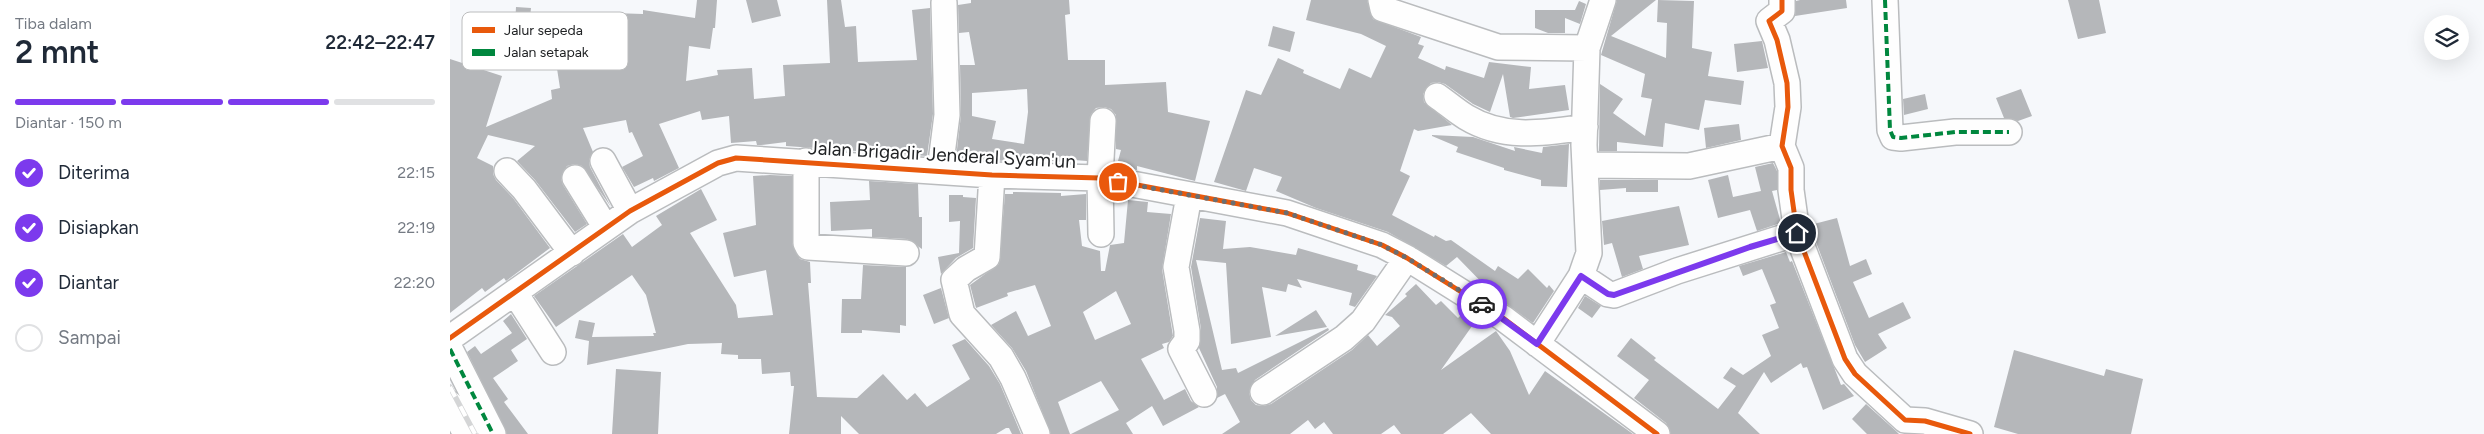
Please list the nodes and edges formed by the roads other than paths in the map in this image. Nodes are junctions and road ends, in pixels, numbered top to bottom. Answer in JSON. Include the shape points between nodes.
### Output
{"nodes":[{"id":1,"x":1381,"y":0,"type":"edge"},
{"id":2,"x":1603,"y":0,"type":"edge"},
{"id":3,"x":1782,"y":0,"type":"edge"},
{"id":4,"x":1885,"y":0,"type":"edge"},
{"id":5,"x":944,"y":3,"type":"dead end"},
{"id":6,"x":1587,"y":48,"type":"junction"},
{"id":7,"x":1437,"y":96,"type":"dead end"},
{"id":8,"x":1104,"y":121,"type":"dead end"},
{"id":9,"x":1585,"y":127,"type":"junction"},
{"id":10,"x":2009,"y":132,"type":"dead end"},
{"id":11,"x":1782,"y":146,"type":"junction"},
{"id":12,"x":603,"y":161,"type":"dead end"},
{"id":13,"x":806,"y":161,"type":"junction"},
{"id":14,"x":1585,"y":164,"type":"junction"},
{"id":15,"x":940,"y":170,"type":"junction"},
{"id":16,"x":508,"y":171,"type":"dead end"},
{"id":17,"x":992,"y":175,"type":"junction"},
{"id":18,"x":575,"y":178,"type":"dead end"},
{"id":19,"x":1100,"y":178,"type":"junction"},
{"id":20,"x":1189,"y":196,"type":"junction"},
{"id":21,"x":630,"y":211,"type":"junction"},
{"id":22,"x":606,"y":228,"type":"junction"},
{"id":23,"x":1797,"y":233,"type":"junction"},
{"id":24,"x":1101,"y":234,"type":"dead end"},
{"id":25,"x":572,"y":253,"type":"junction"},
{"id":26,"x":906,"y":253,"type":"dead end"},
{"id":27,"x":1407,"y":258,"type":"junction"},
{"id":28,"x":1581,"y":276,"type":"junction"},
{"id":29,"x":515,"y":293,"type":"junction"},
{"id":30,"x":450,"y":338,"type":"edge"},
{"id":31,"x":1537,"y":344,"type":"junction"},
{"id":32,"x":450,"y":349,"type":"edge"},
{"id":33,"x":553,"y":352,"type":"dead end"},
{"id":34,"x":1262,"y":392,"type":"dead end"},
{"id":35,"x":1204,"y":394,"type":"dead end"},
{"id":36,"x":450,"y":404,"type":"edge"},
{"id":37,"x":466,"y":434,"type":"edge"},
{"id":38,"x":493,"y":434,"type":"edge"},
{"id":39,"x":1037,"y":434,"type":"edge"},
{"id":40,"x":1657,"y":434,"type":"edge"},
{"id":41,"x":1970,"y":434,"type":"edge"}],
"edges":[{"from":1,"to":6,"type":"street","via":[[1383,9],[1498,47]]},
{"from":2,"to":6,"type":"street"},
{"from":3,"to":11,"type":"street","via":[[1782,11],[1769,21],[1784,64],[1789,99]]},
{"from":4,"to":10,"type":"street","via":[[1890,130],[1893,137]]},
{"from":5,"to":15,"type":"street","via":[[947,115]]},
{"from":6,"to":9,"type":"street"},
{"from":7,"to":9,"type":"street","via":[[1468,118],[1512,134]]},
{"from":8,"to":19,"type":"street"},
{"from":9,"to":14,"type":"street"},
{"from":11,"to":14,"type":"street","via":[[1689,166]]},
{"from":11,"to":23,"type":"street","via":[[1791,168]]},
{"from":12,"to":21,"type":"street"},
{"from":13,"to":15,"type":"street","name":"Jalan Brigadir Jenderal Syam'un"},
{"from":13,"to":21,"type":"street","name":"Jalan Brigadir Jenderal Syam'un","via":[[736,158],[718,163]]},
{"from":13,"to":26,"type":"street","via":[[808,247]]},
{"from":14,"to":28,"type":"street","via":[[1588,253]]},
{"from":15,"to":17,"type":"street","name":"Jalan Brigadir Jenderal Syam'un"},
{"from":16,"to":25,"type":"street"},
{"from":17,"to":19,"type":"street","name":"Jalan Brigadir Jenderal Syam'un"},
{"from":17,"to":39,"type":"street","via":[[988,257],[954,280],[956,297],[962,314],[1001,357]]},
{"from":18,"to":22,"type":"street"},
{"from":19,"to":20,"type":"street","name":"Jalan Brigadir Jenderal Syam'un"},
{"from":19,"to":24,"type":"street"},
{"from":20,"to":27,"type":"street","name":"Jalan Brigadir Jenderal Syam'un","via":[[1287,213],[1382,245]]},
{"from":20,"to":35,"type":"street","via":[[1176,267],[1187,331],[1187,341],[1182,349]]},
{"from":21,"to":22,"type":"street","name":"Jalan Brigadir Jenderal Syam'un"},
{"from":22,"to":25,"type":"street","name":"Jalan Brigadir Jenderal Syam'un"},
{"from":23,"to":28,"type":"street","via":[[1614,295]]},
{"from":23,"to":41,"type":"street","via":[[1845,359],[1855,374],[1905,420],[1925,420]]},
{"from":25,"to":29,"type":"street","name":"Jalan Brigadir Jenderal Syam'un"},
{"from":27,"to":31,"type":"street","name":"Jalan Brigadir Jenderal Syam'un","via":[[1503,318]]},
{"from":27,"to":34,"type":"street","via":[[1363,321],[1344,338]]},
{"from":28,"to":31,"type":"street"},
{"from":29,"to":30,"type":"street","name":"Jalan Brigadir Jenderal Syam'un"},
{"from":29,"to":33,"type":"street"},
{"from":31,"to":40,"type":"street","name":"Jalan Brigadir Jenderal Syam'un"},
{"from":32,"to":38,"type":"street"},
{"from":36,"to":37,"type":"street"}]}
